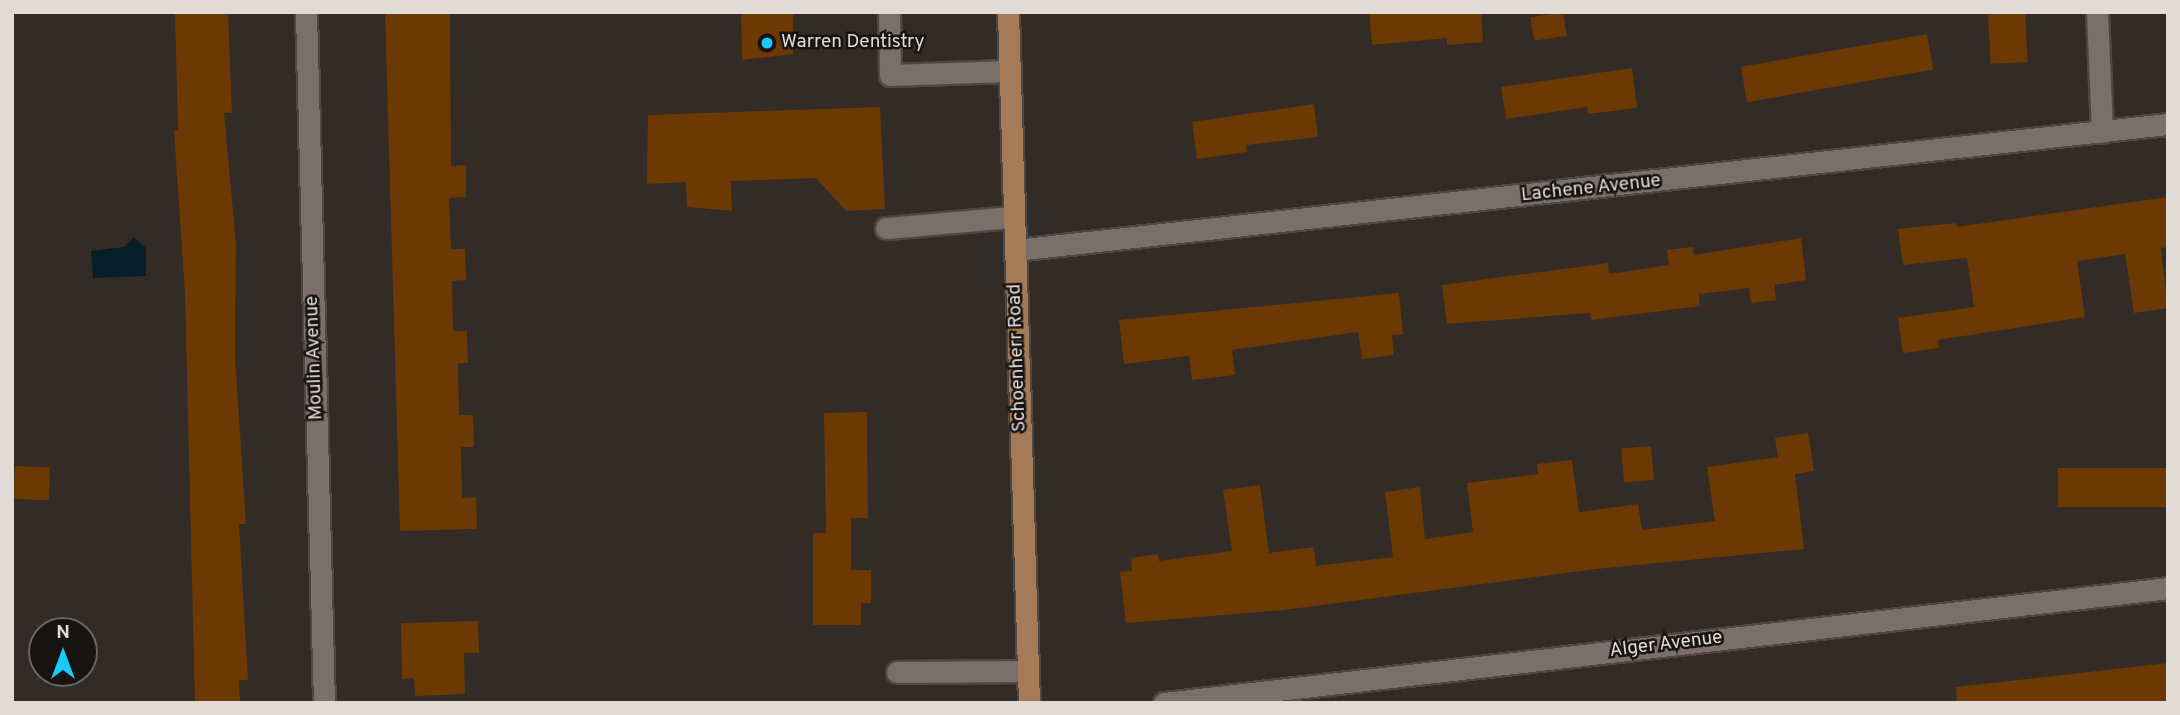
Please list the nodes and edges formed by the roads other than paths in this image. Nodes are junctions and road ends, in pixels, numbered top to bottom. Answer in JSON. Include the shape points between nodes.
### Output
{"nodes":[{"id":1,"x":306,"y":12,"type":"edge"},
{"id":2,"x":889,"y":12,"type":"edge"},
{"id":3,"x":1008,"y":12,"type":"edge"},
{"id":4,"x":2097,"y":12,"type":"edge"},
{"id":5,"x":1008,"y":71,"type":"junction"},
{"id":6,"x":2168,"y":124,"type":"edge"},
{"id":7,"x":2102,"y":132,"type":"junction"},
{"id":8,"x":1013,"y":217,"type":"junction"},
{"id":9,"x":886,"y":228,"type":"dead end"},
{"id":10,"x":1014,"y":250,"type":"junction"},
{"id":11,"x":2168,"y":588,"type":"edge"},
{"id":12,"x":1028,"y":671,"type":"junction"},
{"id":13,"x":897,"y":672,"type":"dead end"},
{"id":14,"x":324,"y":703,"type":"edge"},
{"id":15,"x":1029,"y":703,"type":"edge"},
{"id":16,"x":1164,"y":703,"type":"edge"}],
"edges":[{"from":1,"to":14,"type":"street","name":"Moulin Avenue"},
{"from":2,"to":5,"type":"street","via":[[890,75]]},
{"from":3,"to":5,"type":"main road","name":"Schoenherr Road"},
{"from":4,"to":7,"type":"street"},
{"from":5,"to":8,"type":"main road","name":"Schoenherr Road"},
{"from":6,"to":7,"type":"street","name":"Lachene Avenue"},
{"from":7,"to":10,"type":"street","name":"Lachene Avenue"},
{"from":8,"to":9,"type":"street"},
{"from":8,"to":10,"type":"main road","name":"Schoenherr Road"},
{"from":10,"to":12,"type":"main road","name":"Schoenherr Road"},
{"from":11,"to":16,"type":"street","name":"Alger Avenue"},
{"from":12,"to":13,"type":"street"},
{"from":12,"to":15,"type":"main road","name":"Schoenherr Road"}]}
